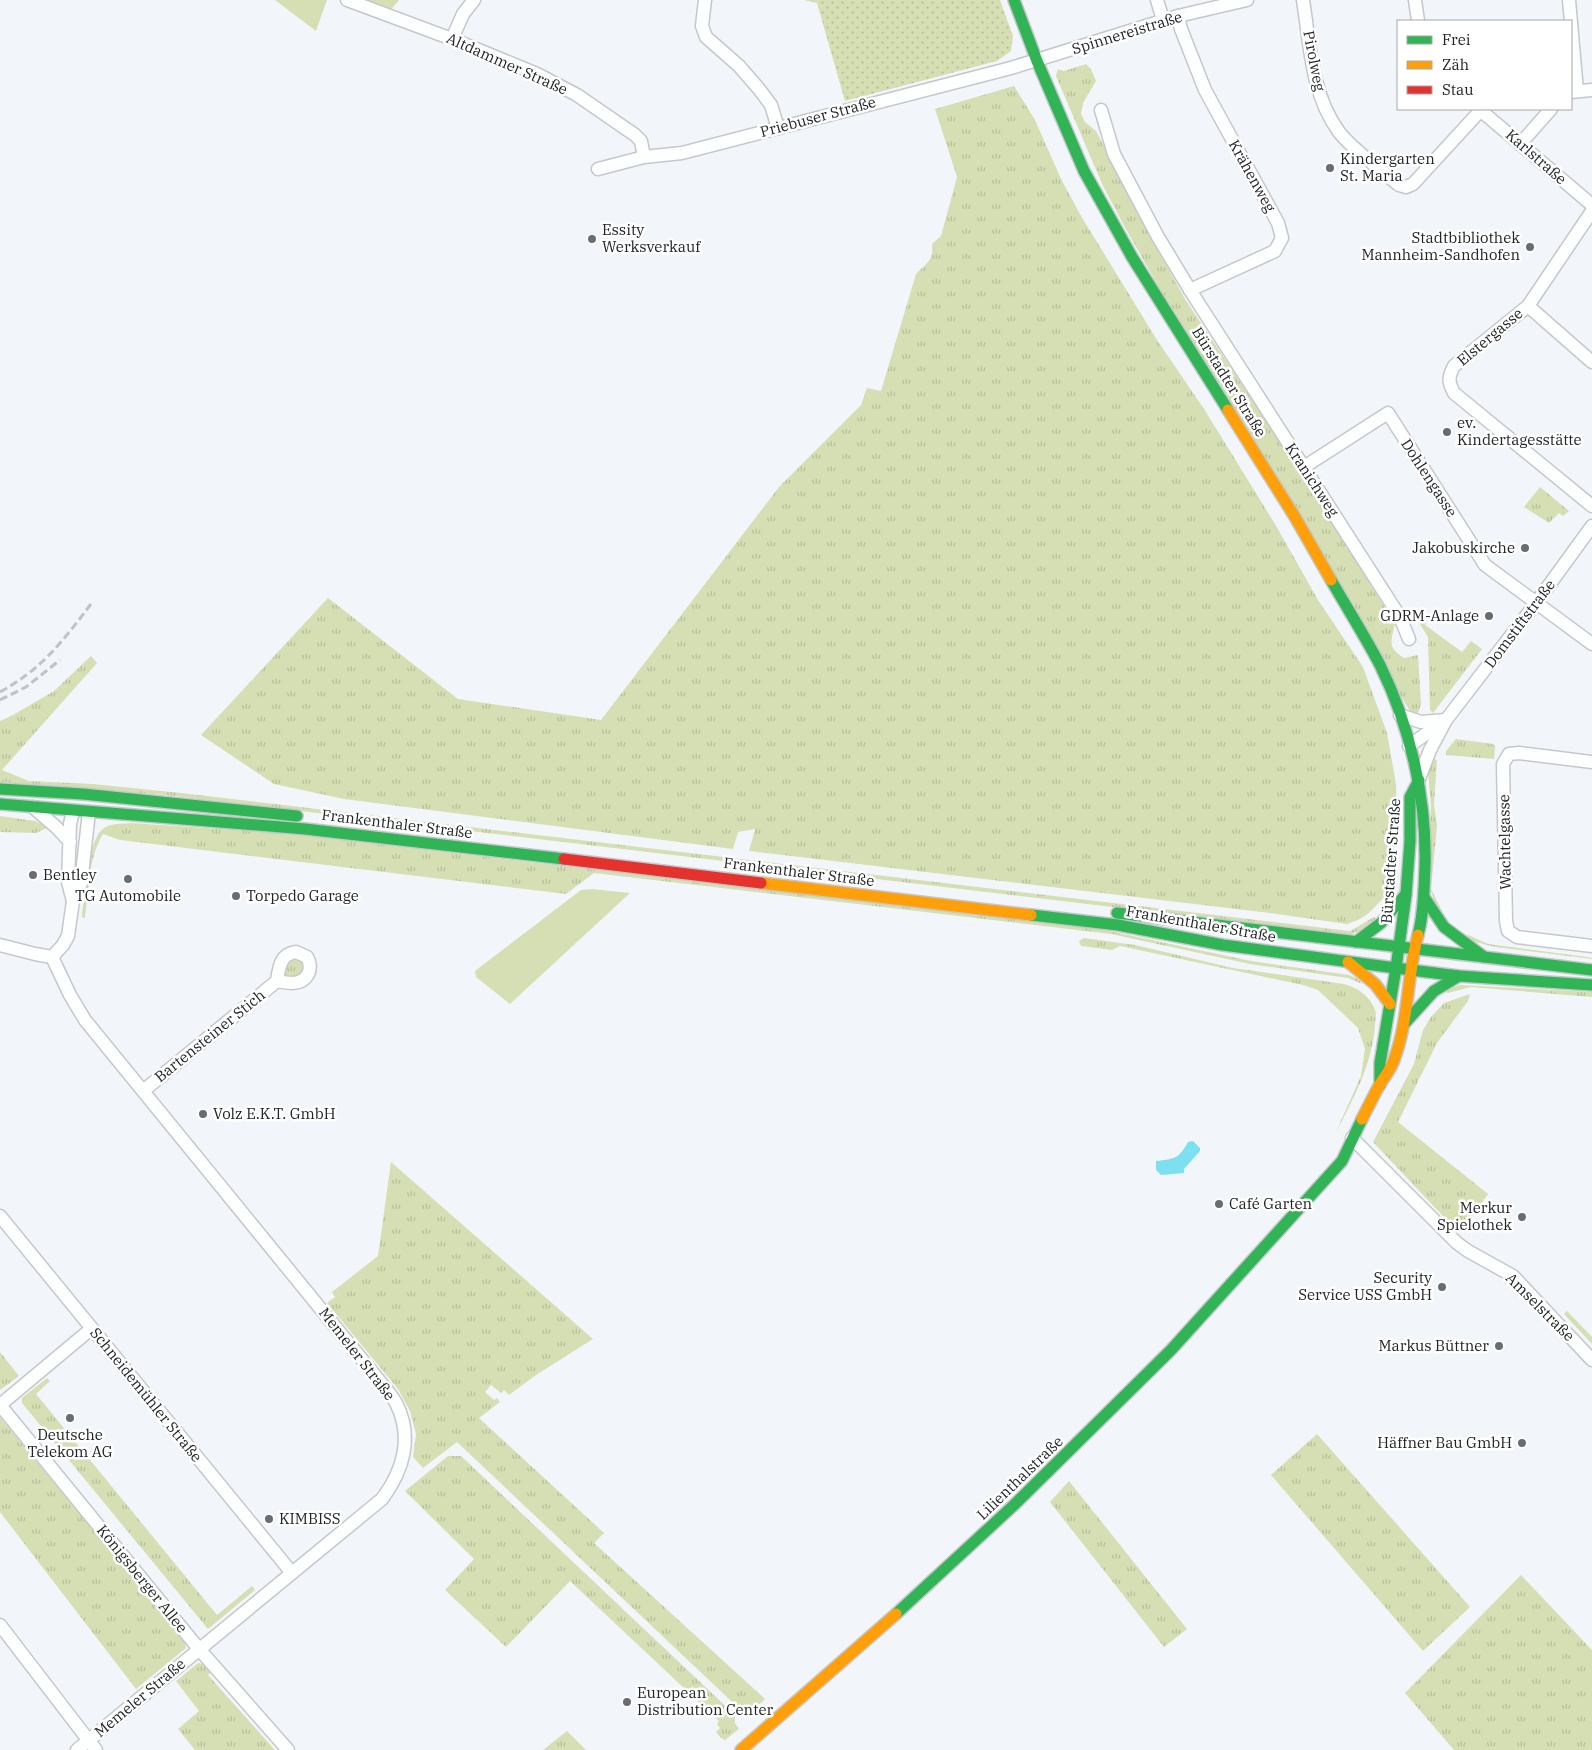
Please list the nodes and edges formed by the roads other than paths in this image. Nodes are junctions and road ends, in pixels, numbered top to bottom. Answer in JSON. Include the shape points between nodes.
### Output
{"nodes":[{"id":1,"x":347,"y":0,"type":"edge"},
{"id":2,"x":474,"y":0,"type":"edge"},
{"id":3,"x":705,"y":0,"type":"edge"},
{"id":4,"x":1014,"y":0,"type":"edge"},
{"id":5,"x":1157,"y":0,"type":"edge"},
{"id":6,"x":1247,"y":0,"type":"edge"},
{"id":7,"x":1303,"y":0,"type":"edge"},
{"id":8,"x":1415,"y":0,"type":"edge"},
{"id":9,"x":1569,"y":0,"type":"edge"},
{"id":10,"x":1178,"y":16,"type":"junction"},
{"id":11,"x":1163,"y":20,"type":"junction"},
{"id":12,"x":1418,"y":20,"type":"edge"},
{"id":13,"x":1570,"y":20,"type":"edge"},
{"id":14,"x":452,"y":40,"type":"junction"},
{"id":15,"x":1572,"y":55,"type":"edge"},
{"id":16,"x":1037,"y":61,"type":"junction"},
{"id":17,"x":1592,"y":90,"type":"edge"},
{"id":18,"x":1574,"y":92,"type":"edge"},
{"id":19,"x":1102,"y":110,"type":"dead end"},
{"id":20,"x":1480,"y":110,"type":"edge"},
{"id":21,"x":1550,"y":110,"type":"edge"},
{"id":22,"x":778,"y":128,"type":"junction"},
{"id":23,"x":1520,"y":144,"type":"junction"},
{"id":24,"x":644,"y":157,"type":"junction"},
{"id":25,"x":598,"y":169,"type":"dead end"},
{"id":26,"x":1592,"y":205,"type":"edge"},
{"id":27,"x":1592,"y":211,"type":"edge"},
{"id":28,"x":1190,"y":290,"type":"junction"},
{"id":29,"x":1528,"y":306,"type":"junction"},
{"id":30,"x":1592,"y":362,"type":"edge"},
{"id":31,"x":1304,"y":467,"type":"junction"},
{"id":32,"x":1592,"y":506,"type":"edge"},
{"id":33,"x":1592,"y":526,"type":"edge"},
{"id":34,"x":1536,"y":603,"type":"junction"},
{"id":35,"x":1409,"y":639,"type":"dead end"},
{"id":36,"x":1592,"y":644,"type":"edge"},
{"id":37,"x":1400,"y":715,"type":"junction"},
{"id":38,"x":1446,"y":720,"type":"junction"},
{"id":39,"x":1409,"y":746,"type":"junction"},
{"id":40,"x":1592,"y":762,"type":"edge"},
{"id":41,"x":1419,"y":779,"type":"junction"},
{"id":42,"x":0,"y":789,"type":"edge"},
{"id":43,"x":84,"y":794,"type":"junction"},
{"id":44,"x":0,"y":804,"type":"edge"},
{"id":45,"x":33,"y":807,"type":"junction"},
{"id":46,"x":73,"y":811,"type":"junction"},
{"id":47,"x":89,"y":812,"type":"junction"},
{"id":48,"x":304,"y":817,"type":"dead end"},
{"id":49,"x":70,"y":842,"type":"junction"},
{"id":50,"x":1406,"y":894,"type":"junction"},
{"id":51,"x":1424,"y":897,"type":"junction"},
{"id":52,"x":73,"y":901,"type":"junction"},
{"id":53,"x":1109,"y":912,"type":"dead end"},
{"id":54,"x":1356,"y":942,"type":"junction"},
{"id":55,"x":0,"y":945,"type":"edge"},
{"id":56,"x":1592,"y":946,"type":"edge"},
{"id":57,"x":1399,"y":947,"type":"junction"},
{"id":58,"x":1414,"y":949,"type":"junction"},
{"id":59,"x":52,"y":957,"type":"junction"},
{"id":60,"x":1484,"y":957,"type":"junction"},
{"id":61,"x":1348,"y":962,"type":"junction"},
{"id":62,"x":1396,"y":968,"type":"junction"},
{"id":63,"x":1411,"y":970,"type":"junction"},
{"id":64,"x":1592,"y":970,"type":"edge"},
{"id":65,"x":1459,"y":976,"type":"junction"},
{"id":66,"x":277,"y":981,"type":"dead end"},
{"id":67,"x":1592,"y":985,"type":"edge"},
{"id":68,"x":1390,"y":1004,"type":"junction"},
{"id":69,"x":1403,"y":1024,"type":"junction"},
{"id":70,"x":1380,"y":1085,"type":"junction"},
{"id":71,"x":143,"y":1091,"type":"junction"},
{"id":72,"x":1352,"y":1138,"type":"junction"},
{"id":73,"x":0,"y":1216,"type":"edge"},
{"id":74,"x":91,"y":1329,"type":"junction"},
{"id":75,"x":1592,"y":1360,"type":"edge"},
{"id":76,"x":0,"y":1405,"type":"edge"},
{"id":77,"x":292,"y":1573,"type":"junction"},
{"id":78,"x":0,"y":1625,"type":"edge"},
{"id":79,"x":199,"y":1649,"type":"junction"},
{"id":80,"x":92,"y":1745,"type":"edge"},
{"id":81,"x":77,"y":1750,"type":"edge"},
{"id":82,"x":288,"y":1750,"type":"edge"},
{"id":83,"x":741,"y":1750,"type":"edge"}],
"edges":[{"from":1,"to":14,"type":"street","name":"Altdammer Straße"},
{"from":2,"to":14,"type":"street","via":[[463,14]]},
{"from":3,"to":22,"type":"street","via":[[702,26],[706,37],[749,76],[771,104]]},
{"from":4,"to":16,"type":"main road","name":"Bürstadter Straße"},
{"from":5,"to":11,"type":"street"},
{"from":6,"to":10,"type":"street","name":"Spinnereistraße"},
{"from":7,"to":20,"type":"street","name":"Pirolweg","via":[[1315,78],[1330,118],[1340,133],[1399,185],[1413,184]]},
{"from":8,"to":12,"type":"street"},
{"from":9,"to":13,"type":"street"},
{"from":10,"to":11,"type":"street","name":"Spinnereistraße"},
{"from":10,"to":28,"type":"street","name":"Krähenweg","via":[[1205,90],[1278,223],[1282,238],[1275,251]]},
{"from":11,"to":16,"type":"street","name":"Spinnereistraße"},
{"from":14,"to":24,"type":"street","name":"Altdammer Straße","via":[[537,74],[577,95],[635,135],[641,142]]},
{"from":15,"to":18,"type":"street"},
{"from":16,"to":22,"type":"street","name":"Priebuser Straße"},
{"from":16,"to":37,"type":"main road","name":"Bürstadter Straße","via":[[1089,179],[1132,256],[1295,517],[1380,666]]},
{"from":17,"to":18,"type":"street"},
{"from":19,"to":28,"type":"street","name":"Kranichweg","via":[[1114,154]]},
{"from":20,"to":23,"type":"street","name":"Karlstraße"},
{"from":21,"to":23,"type":"street"},
{"from":22,"to":24,"type":"street","name":"Priebuser Straße","via":[[682,153]]},
{"from":23,"to":26,"type":"street","name":"Karlstraße"},
{"from":24,"to":25,"type":"street","name":"Priebuser Straße"},
{"from":27,"to":29,"type":"street","name":"Elstergasse"},
{"from":28,"to":31,"type":"street","name":"Kranichweg"},
{"from":29,"to":30,"type":"street"},
{"from":29,"to":32,"type":"street","name":"Elstergasse","via":[[1454,366],[1449,385],[1454,393]]},
{"from":31,"to":34,"type":"street","name":"Dohlengasse","via":[[1388,413],[1486,565]]},
{"from":31,"to":35,"type":"street","name":"Kranichweg","via":[[1400,617]]},
{"from":33,"to":34,"type":"street","name":"Domstiftstraße"},
{"from":34,"to":36,"type":"street","name":"Dohlengasse"},
{"from":34,"to":38,"type":"street","name":"Domstiftstraße"},
{"from":37,"to":38,"type":"street","via":[[1421,722]]},
{"from":37,"to":39,"type":"main road","name":"Bürstadter Straße"},
{"from":38,"to":39,"type":"street"},
{"from":38,"to":41,"type":"street"},
{"from":39,"to":41,"type":"main road","name":"Bürstadter Straße"},
{"from":40,"to":56,"type":"street","name":"Wachtelgasse","via":[[1519,753],[1509,754],[1503,764],[1508,931],[1517,937]]},
{"from":41,"to":50,"type":"main road","name":"Bürstadter Straße","via":[[1410,797]]},
{"from":41,"to":51,"type":"main road","name":"Bürstadter Straße","via":[[1426,839]]},
{"from":42,"to":43,"type":"main road","name":"Frankenthaler Straße"},
{"from":43,"to":46,"type":"main road"},
{"from":43,"to":47,"type":"main road"},
{"from":43,"to":48,"type":"main road","name":"Frankenthaler Straße"},
{"from":44,"to":45,"type":"main road","name":"Frankenthaler Straße"},
{"from":45,"to":46,"type":"main road","name":"Frankenthaler Straße"},
{"from":45,"to":49,"type":"street"},
{"from":46,"to":47,"type":"main road","name":"Frankenthaler Straße"},
{"from":46,"to":49,"type":"street"},
{"from":47,"to":52,"type":"street","via":[[80,883]]},
{"from":47,"to":61,"type":"main road","name":"Frankenthaler Straße","via":[[293,828],[1099,922],[1223,945]]},
{"from":49,"to":52,"type":"street","via":[[68,882]]},
{"from":50,"to":54,"type":"main road","via":[[1380,923]]},
{"from":50,"to":57,"type":"main road","name":"Bürstadter Straße"},
{"from":51,"to":58,"type":"main road","name":"Bürstadter Straße"},
{"from":51,"to":60,"type":"main road","via":[[1444,926]]},
{"from":52,"to":59,"type":"street","via":[[68,936]]},
{"from":53,"to":54,"type":"main road","name":"Frankenthaler Straße"},
{"from":54,"to":57,"type":"main road","name":"Frankenthaler Straße"},
{"from":55,"to":59,"type":"street"},
{"from":57,"to":58,"type":"main road","name":"Frankenthaler Straße"},
{"from":57,"to":62,"type":"main road","name":"Bürstadter Straße"},
{"from":58,"to":60,"type":"main road","name":"Frankenthaler Straße"},
{"from":58,"to":63,"type":"main road","name":"Bürstadter Straße"},
{"from":59,"to":71,"type":"street","name":"Memeler Straße","via":[[85,1020]]},
{"from":60,"to":64,"type":"main road","name":"Frankenthaler Straße"},
{"from":61,"to":62,"type":"main road","name":"Frankenthaler Straße"},
{"from":61,"to":68,"type":"main road","via":[[1375,984]]},
{"from":62,"to":63,"type":"main road","name":"Frankenthaler Straße"},
{"from":62,"to":68,"type":"main road","name":"Lilienthalstraße"},
{"from":63,"to":65,"type":"main road","name":"Frankenthaler Straße"},
{"from":63,"to":69,"type":"main road","name":"Lilienthalstraße"},
{"from":65,"to":67,"type":"main road","name":"Frankenthaler Straße"},
{"from":65,"to":69,"type":"main road","via":[[1434,991]]},
{"from":66,"to":71,"type":"street","name":"Bartensteiner Stich"},
{"from":68,"to":70,"type":"main road","name":"Lilienthalstraße","via":[[1380,1063]]},
{"from":69,"to":70,"type":"main road","name":"Lilienthalstraße","via":[[1390,1071]]},
{"from":70,"to":72,"type":"main road","name":"Lilienthalstraße"},
{"from":71,"to":77,"type":"street","name":"Memeler Straße","via":[[382,1384],[396,1402],[403,1419],[406,1437],[404,1456],[392,1487],[372,1508]]},
{"from":72,"to":75,"type":"street","name":"Amselstraße","via":[[1457,1243],[1517,1280]]},
{"from":72,"to":83,"type":"main road","name":"Lilienthalstraße","via":[[1342,1162],[1320,1187],[1170,1350],[1037,1484],[933,1582]]},
{"from":73,"to":74,"type":"street","name":"Schneidemühler Straße"},
{"from":74,"to":76,"type":"street"},
{"from":74,"to":77,"type":"street","name":"Schneidemühler Straße"},
{"from":76,"to":79,"type":"street","name":"Königsberger Allee"},
{"from":77,"to":79,"type":"street","name":"Memeler Straße"},
{"from":78,"to":80,"type":"street"},
{"from":79,"to":80,"type":"street","name":"Memeler Straße"},
{"from":79,"to":82,"type":"street","name":"Königsberger Allee"},
{"from":80,"to":81,"type":"street","name":"Memeler Straße"}]}
